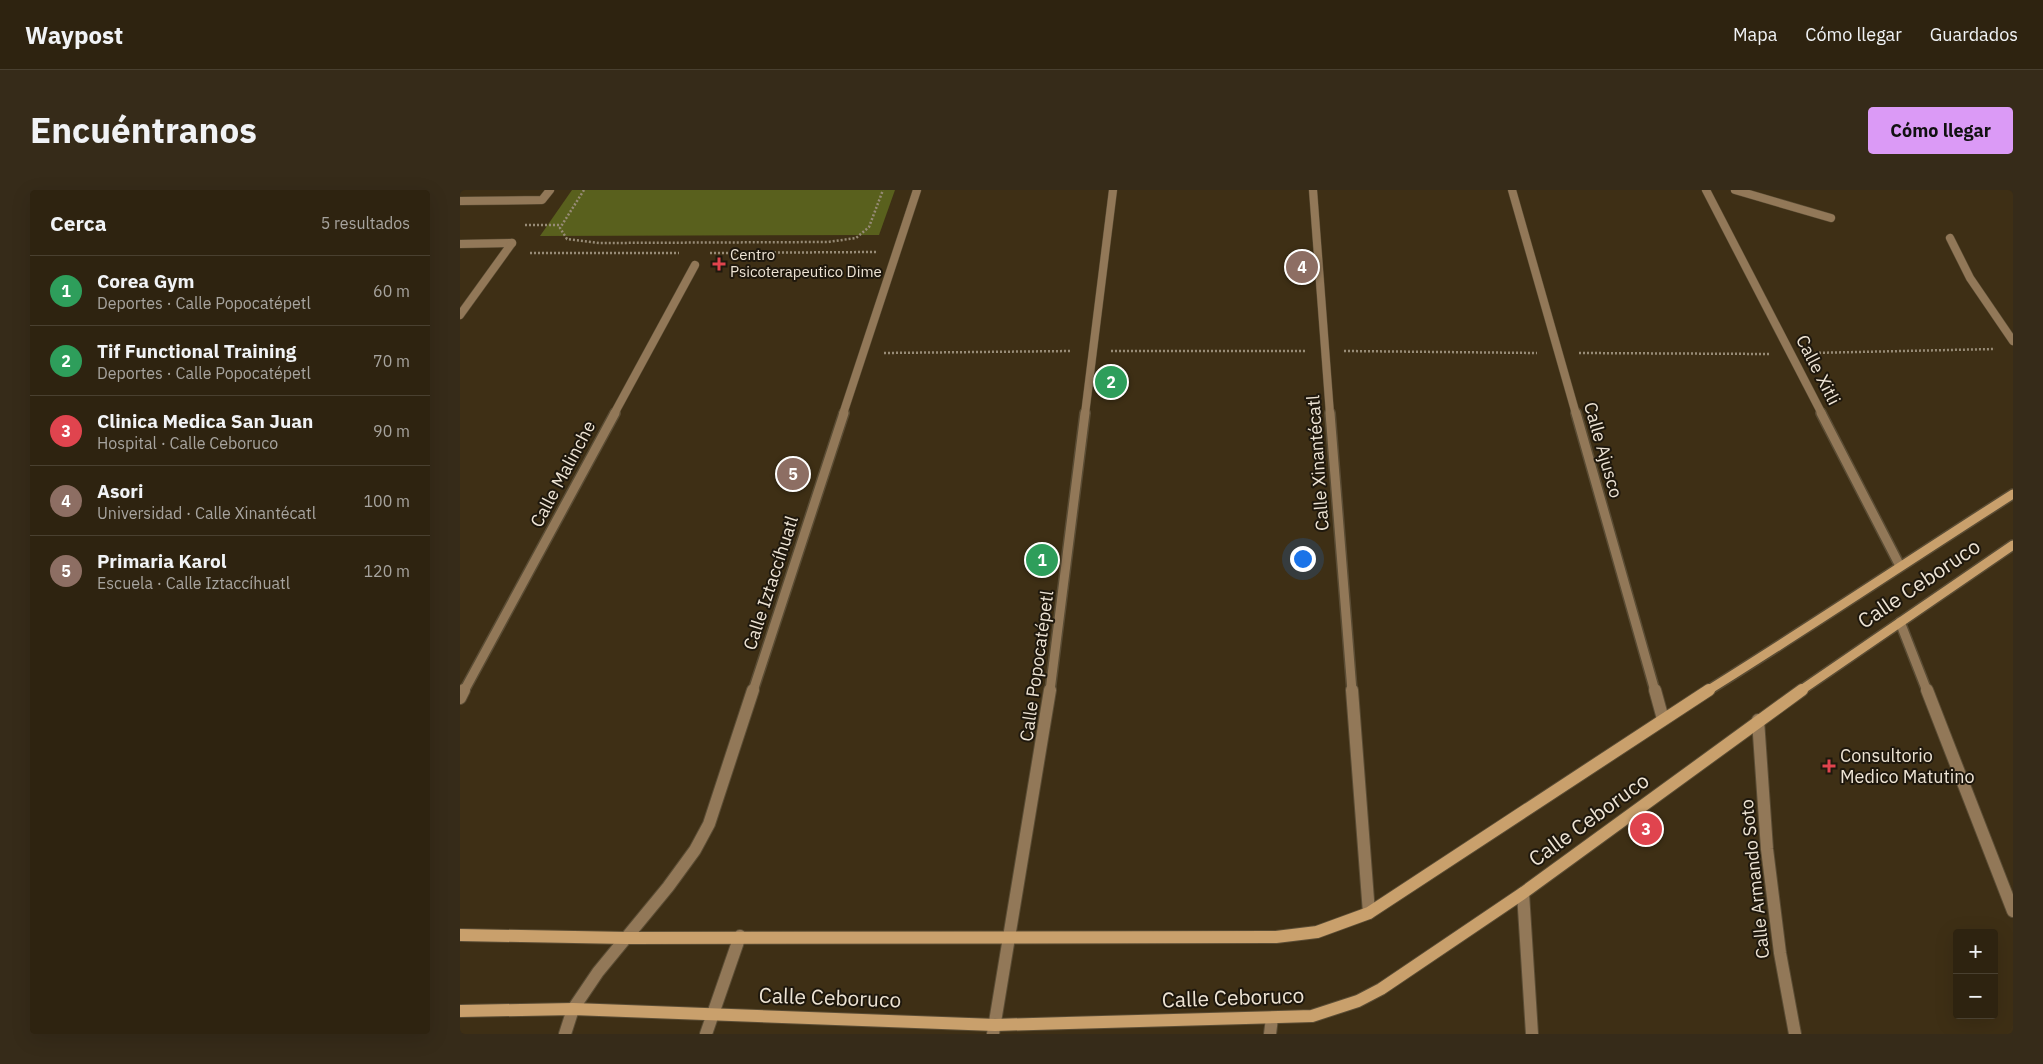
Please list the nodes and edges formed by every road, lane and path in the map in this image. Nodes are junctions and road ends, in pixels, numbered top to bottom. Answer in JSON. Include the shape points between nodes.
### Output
{"nodes":[{"id":1,"x":550,"y":190,"type":"edge"},
{"id":2,"x":584,"y":190,"type":"edge"},
{"id":3,"x":883,"y":190,"type":"edge"},
{"id":4,"x":917,"y":190,"type":"edge"},
{"id":5,"x":1113,"y":190,"type":"edge"},
{"id":6,"x":1313,"y":190,"type":"edge"},
{"id":7,"x":1512,"y":190,"type":"edge"},
{"id":8,"x":1706,"y":190,"type":"edge"},
{"id":9,"x":1735,"y":190,"type":"edge"},
{"id":10,"x":460,"y":201,"type":"edge"},
{"id":11,"x":1831,"y":218,"type":"dead end"},
{"id":12,"x":525,"y":225,"type":"dead end"},
{"id":13,"x":561,"y":225,"type":"junction"},
{"id":14,"x":1950,"y":238,"type":"dead end"},
{"id":15,"x":460,"y":244,"type":"edge"},
{"id":16,"x":695,"y":265,"type":"dead end"},
{"id":17,"x":460,"y":315,"type":"edge"},
{"id":18,"x":2013,"y":340,"type":"edge"},
{"id":19,"x":2003,"y":349,"type":"dead end"},
{"id":20,"x":1093,"y":351,"type":"junction"},
{"id":21,"x":1325,"y":351,"type":"junction"},
{"id":22,"x":864,"y":353,"type":"junction"},
{"id":23,"x":1558,"y":353,"type":"junction"},
{"id":24,"x":1791,"y":354,"type":"junction"},
{"id":25,"x":2013,"y":494,"type":"edge"},
{"id":26,"x":2013,"y":545,"type":"edge"},
{"id":27,"x":1900,"y":566,"type":"junction"},
{"id":28,"x":1900,"y":622,"type":"junction"},
{"id":29,"x":460,"y":698,"type":"edge"},
{"id":30,"x":1663,"y":719,"type":"junction"},
{"id":31,"x":1758,"y":720,"type":"junction"},
{"id":32,"x":1523,"y":893,"type":"junction"},
{"id":33,"x":2013,"y":911,"type":"edge"},
{"id":34,"x":1369,"y":912,"type":"junction"},
{"id":35,"x":460,"y":935,"type":"edge"},
{"id":36,"x":740,"y":936,"type":"junction"},
{"id":37,"x":627,"y":938,"type":"junction"},
{"id":38,"x":1011,"y":938,"type":"junction"},
{"id":39,"x":573,"y":1009,"type":"junction"},
{"id":40,"x":460,"y":1011,"type":"edge"},
{"id":41,"x":714,"y":1013,"type":"junction"},
{"id":42,"x":1272,"y":1018,"type":"junction"},
{"id":43,"x":994,"y":1029,"type":"edge"},
{"id":44,"x":565,"y":1034,"type":"edge"},
{"id":45,"x":706,"y":1034,"type":"edge"},
{"id":46,"x":1270,"y":1034,"type":"edge"},
{"id":47,"x":1532,"y":1034,"type":"edge"},
{"id":48,"x":1795,"y":1034,"type":"edge"}],
"edges":[{"from":1,"to":10,"type":"street","via":[[542,200]]},
{"from":2,"to":13,"type":"path"},
{"from":3,"to":13,"type":"path","via":[[869,227],[856,238],[828,242],[599,243],[567,239]]},
{"from":4,"to":22,"type":"street","name":"Calle Iztaccíhuatl"},
{"from":5,"to":20,"type":"street","name":"Calle Popocatépetl"},
{"from":6,"to":21,"type":"street","name":"Calle Xinantécatl"},
{"from":7,"to":23,"type":"street","name":"Calle Ajusco"},
{"from":8,"to":24,"type":"street","name":"Calle Xitli"},
{"from":9,"to":11,"type":"street"},
{"from":12,"to":13,"type":"path"},
{"from":14,"to":18,"type":"street","via":[[1976,288]]},
{"from":15,"to":17,"type":"street","via":[[512,243]]},
{"from":16,"to":29,"type":"street","name":"Calle Malinche"},
{"from":19,"to":24,"type":"path"},
{"from":20,"to":21,"type":"path"},
{"from":20,"to":22,"type":"path"},
{"from":20,"to":38,"type":"street","name":"Calle Popocatépetl","via":[[1046,726]]},
{"from":21,"to":23,"type":"path"},
{"from":21,"to":34,"type":"street","name":"Calle Xinantécatl"},
{"from":22,"to":37,"type":"street","name":"Calle Iztaccíhuatl","via":[[709,824],[695,850]]},
{"from":23,"to":24,"type":"path"},
{"from":23,"to":30,"type":"street","name":"Calle Ajusco"},
{"from":24,"to":27,"type":"street","name":"Calle Xitli"},
{"from":25,"to":27,"type":"main road","name":"Calle Ceboruco"},
{"from":26,"to":28,"type":"main road","name":"Calle Ceboruco"},
{"from":27,"to":30,"type":"main road","name":"Calle Ceboruco"},
{"from":28,"to":31,"type":"main road","name":"Calle Ceboruco"},
{"from":28,"to":33,"type":"street"},
{"from":30,"to":34,"type":"main road","name":"Calle Ceboruco"},
{"from":31,"to":32,"type":"main road","name":"Calle Ceboruco"},
{"from":31,"to":48,"type":"street","name":"Calle Armando Soto","via":[[1768,858],[1780,953]]},
{"from":32,"to":42,"type":"main road","name":"Calle Ceboruco","via":[[1366,997],[1312,1016]]},
{"from":32,"to":47,"type":"street"},
{"from":34,"to":38,"type":"main road","name":"Calle Ceboruco","via":[[1317,932],[1276,937]]},
{"from":35,"to":37,"type":"main road","name":"Calle Ceboruco"},
{"from":36,"to":37,"type":"main road","name":"Calle Ceboruco"},
{"from":36,"to":38,"type":"main road","name":"Calle Ceboruco"},
{"from":36,"to":41,"type":"street"},
{"from":37,"to":39,"type":"street","name":"Calle Iztaccíhuatl"},
{"from":38,"to":43,"type":"street","name":"Calle Popocatépetl"},
{"from":39,"to":40,"type":"main road","name":"Calle Ceboruco"},
{"from":39,"to":41,"type":"main road","name":"Calle Ceboruco"},
{"from":39,"to":44,"type":"street","name":"Calle Iztaccíhuatl"},
{"from":41,"to":43,"type":"main road","name":"Calle Ceboruco"},
{"from":41,"to":45,"type":"street"},
{"from":42,"to":43,"type":"main road","name":"Calle Ceboruco"},
{"from":42,"to":46,"type":"street"}]}
